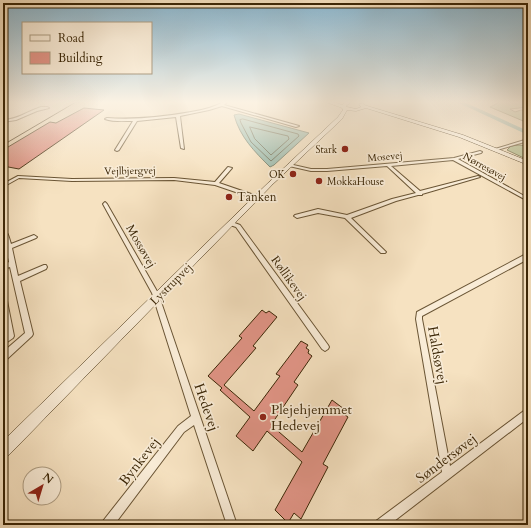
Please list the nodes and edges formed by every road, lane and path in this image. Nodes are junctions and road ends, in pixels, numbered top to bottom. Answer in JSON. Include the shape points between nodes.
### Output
{"nodes":[{"id":1,"x":131,"y":127,"type":"edge"},
{"id":2,"x":180,"y":127,"type":"edge"},
{"id":3,"x":331,"y":127,"type":"edge"},
{"id":4,"x":434,"y":127,"type":"edge"},
{"id":5,"x":528,"y":140,"type":"edge"},
{"id":6,"x":183,"y":148,"type":"dead end"},
{"id":7,"x":497,"y":149,"type":"junction"},
{"id":8,"x":117,"y":150,"type":"dead end"},
{"id":9,"x":480,"y":152,"type":"dead end"},
{"id":10,"x":454,"y":159,"type":"junction"},
{"id":11,"x":528,"y":163,"type":"edge"},
{"id":12,"x":290,"y":165,"type":"junction"},
{"id":13,"x":388,"y":165,"type":"junction"},
{"id":14,"x":230,"y":168,"type":"dead end"},
{"id":15,"x":478,"y":177,"type":"dead end"},
{"id":16,"x":216,"y":184,"type":"junction"},
{"id":17,"x":3,"y":186,"type":"edge"},
{"id":18,"x":420,"y":194,"type":"junction"},
{"id":19,"x":258,"y":198,"type":"junction"},
{"id":20,"x":528,"y":200,"type":"edge"},
{"id":21,"x":105,"y":204,"type":"dead end"},
{"id":22,"x":297,"y":216,"type":"dead end"},
{"id":23,"x":347,"y":217,"type":"junction"},
{"id":24,"x":232,"y":224,"type":"junction"},
{"id":25,"x":3,"y":232,"type":"edge"},
{"id":26,"x":34,"y":238,"type":"dead end"},
{"id":27,"x":9,"y":247,"type":"junction"},
{"id":28,"x":382,"y":252,"type":"dead end"},
{"id":29,"x":528,"y":256,"type":"edge"},
{"id":30,"x":13,"y":263,"type":"junction"},
{"id":31,"x":44,"y":267,"type":"dead end"},
{"id":32,"x":3,"y":268,"type":"edge"},
{"id":33,"x":17,"y":279,"type":"junction"},
{"id":34,"x":3,"y":296,"type":"edge"},
{"id":35,"x":156,"y":299,"type":"junction"},
{"id":36,"x":3,"y":342,"type":"edge"},
{"id":37,"x":326,"y":347,"type":"dead end"},
{"id":38,"x":3,"y":357,"type":"edge"},
{"id":39,"x":528,"y":413,"type":"edge"},
{"id":40,"x":196,"y":418,"type":"junction"},
{"id":41,"x":3,"y":451,"type":"edge"},
{"id":42,"x":447,"y":475,"type":"junction"},
{"id":43,"x":107,"y":525,"type":"edge"},
{"id":44,"x":232,"y":525,"type":"edge"},
{"id":45,"x":380,"y":525,"type":"edge"}],
"edges":[{"from":1,"to":8,"type":"street"},
{"from":2,"to":6,"type":"street"},
{"from":3,"to":12,"type":"street","name":"Lystrupvej"},
{"from":4,"to":7,"type":"street"},
{"from":5,"to":7,"type":"street"},
{"from":7,"to":11,"type":"street"},
{"from":9,"to":10,"type":"street","name":"Mosevej"},
{"from":10,"to":13,"type":"street","name":"Mosevej"},
{"from":10,"to":20,"type":"street","name":"Nørresøvej"},
{"from":12,"to":13,"type":"street","name":"Mosevej","via":[[311,170],[328,170]]},
{"from":12,"to":19,"type":"street","name":"Lystrupvej"},
{"from":13,"to":18,"type":"street"},
{"from":14,"to":16,"type":"street"},
{"from":15,"to":18,"type":"street"},
{"from":16,"to":17,"type":"street","name":"Vejlbjergvej","via":[[174,179],[72,180],[18,177]]},
{"from":16,"to":19,"type":"street","name":"Vejlbjergvej"},
{"from":18,"to":23,"type":"street"},
{"from":19,"to":24,"type":"street","name":"Lystrupvej"},
{"from":21,"to":35,"type":"street","name":"Mossøvej"},
{"from":22,"to":23,"type":"street","via":[[318,211]]},
{"from":23,"to":28,"type":"street"},
{"from":24,"to":35,"type":"street","name":"Lystrupvej"},
{"from":24,"to":37,"type":"street","name":"Røllikevej","via":[[238,226]]},
{"from":25,"to":27,"type":"street"},
{"from":26,"to":27,"type":"street"},
{"from":27,"to":30,"type":"street"},
{"from":29,"to":42,"type":"street","name":"Haldsøvej","via":[[419,314]]},
{"from":30,"to":32,"type":"street"},
{"from":30,"to":33,"type":"street"},
{"from":31,"to":33,"type":"street"},
{"from":33,"to":38,"type":"street","via":[[30,334]]},
{"from":34,"to":36,"type":"street","via":[[10,336]]},
{"from":35,"to":40,"type":"street","name":"Hedevej"},
{"from":35,"to":41,"type":"street","name":"Lystrupvej"},
{"from":39,"to":42,"type":"street","name":"Søndersøvej"},
{"from":40,"to":43,"type":"street","name":"Bynkevej","via":[[181,430]]},
{"from":40,"to":44,"type":"street","name":"Hedevej"},
{"from":42,"to":45,"type":"street","name":"Søndersøvej"}]}
